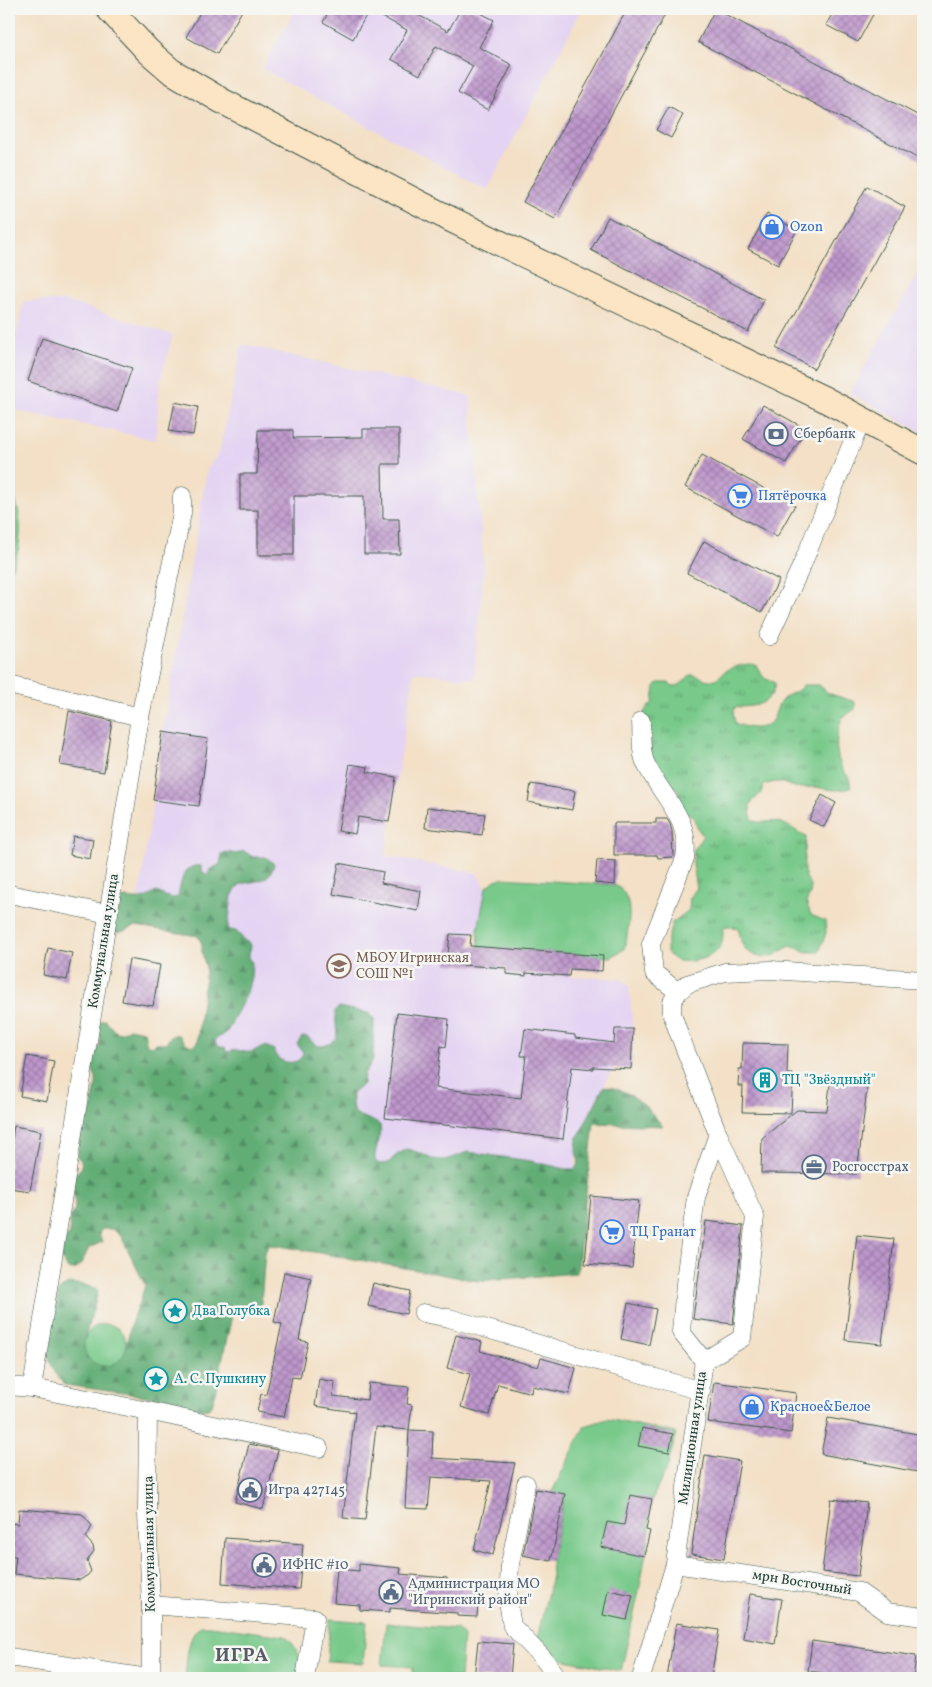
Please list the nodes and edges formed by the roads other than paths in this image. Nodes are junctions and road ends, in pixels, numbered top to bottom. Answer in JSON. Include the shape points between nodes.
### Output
{"nodes":[{"id":1,"x":109,"y":9,"type":"edge"},
{"id":2,"x":862,"y":419,"type":"junction"},
{"id":3,"x":923,"y":452,"type":"edge"},
{"id":4,"x":182,"y":496,"type":"dead end"},
{"id":5,"x":769,"y":636,"type":"dead end"},
{"id":6,"x":9,"y":685,"type":"edge"},
{"id":7,"x":140,"y":717,"type":"junction"},
{"id":8,"x":641,"y":721,"type":"dead end"},
{"id":9,"x":9,"y":894,"type":"edge"},
{"id":10,"x":109,"y":914,"type":"junction"},
{"id":11,"x":923,"y":980,"type":"edge"},
{"id":12,"x":678,"y":992,"type":"junction"},
{"id":13,"x":718,"y":1134,"type":"junction"},
{"id":14,"x":423,"y":1313,"type":"dead end"},
{"id":15,"x":704,"y":1360,"type":"junction"},
{"id":16,"x":9,"y":1386,"type":"edge"},
{"id":17,"x":32,"y":1388,"type":"junction"},
{"id":18,"x":700,"y":1390,"type":"junction"},
{"id":19,"x":148,"y":1411,"type":"junction"},
{"id":20,"x":319,"y":1448,"type":"dead end"},
{"id":21,"x":526,"y":1484,"type":"dead end"},
{"id":22,"x":675,"y":1564,"type":"junction"},
{"id":23,"x":151,"y":1605,"type":"junction"},
{"id":24,"x":923,"y":1616,"type":"edge"},
{"id":25,"x":9,"y":1657,"type":"edge"},
{"id":26,"x":150,"y":1678,"type":"edge"},
{"id":27,"x":305,"y":1678,"type":"edge"},
{"id":28,"x":556,"y":1678,"type":"edge"},
{"id":29,"x":641,"y":1678,"type":"edge"}],
"edges":[{"from":1,"to":2,"type":"street","via":[[171,71],[222,101],[450,219]]},
{"from":2,"to":3,"type":"street"},
{"from":2,"to":5,"type":"street","via":[[802,566]]},
{"from":4,"to":7,"type":"street","name":"Коммунальная улица","via":[[182,513]]},
{"from":6,"to":7,"type":"street"},
{"from":7,"to":10,"type":"street","name":"Коммунальная улица"},
{"from":8,"to":12,"type":"street","via":[[645,762],[681,818],[686,832],[686,858],[651,944],[654,974]]},
{"from":9,"to":10,"type":"street"},
{"from":10,"to":17,"type":"street","name":"Коммунальная улица"},
{"from":11,"to":12,"type":"street","via":[[771,970],[725,972],[687,984]]},
{"from":12,"to":13,"type":"street","name":"Милиционная улица","via":[[672,1002],[672,1014]]},
{"from":13,"to":15,"type":"street","via":[[696,1197],[681,1332]]},
{"from":13,"to":15,"type":"street","name":"Милиционная улица","via":[[755,1218],[742,1338]]},
{"from":14,"to":18,"type":"street"},
{"from":15,"to":18,"type":"street","name":"Милиционная улица"},
{"from":16,"to":17,"type":"street"},
{"from":17,"to":19,"type":"street"},
{"from":18,"to":22,"type":"street","name":"Милиционная улица"},
{"from":19,"to":20,"type":"street"},
{"from":19,"to":23,"type":"street","name":"Коммунальная улица","via":[[147,1514]]},
{"from":21,"to":28,"type":"street","via":[[510,1564],[508,1601],[512,1626],[542,1657]]},
{"from":22,"to":24,"type":"street","name":"мрн Восточный","via":[[860,1592],[887,1612]]},
{"from":22,"to":29,"type":"street","name":"Милиционная улица"},
{"from":23,"to":26,"type":"street","name":"Коммунальная улица"},
{"from":23,"to":27,"type":"street","via":[[315,1618]]},
{"from":25,"to":26,"type":"street","name":"Коммунальная улица"}]}
